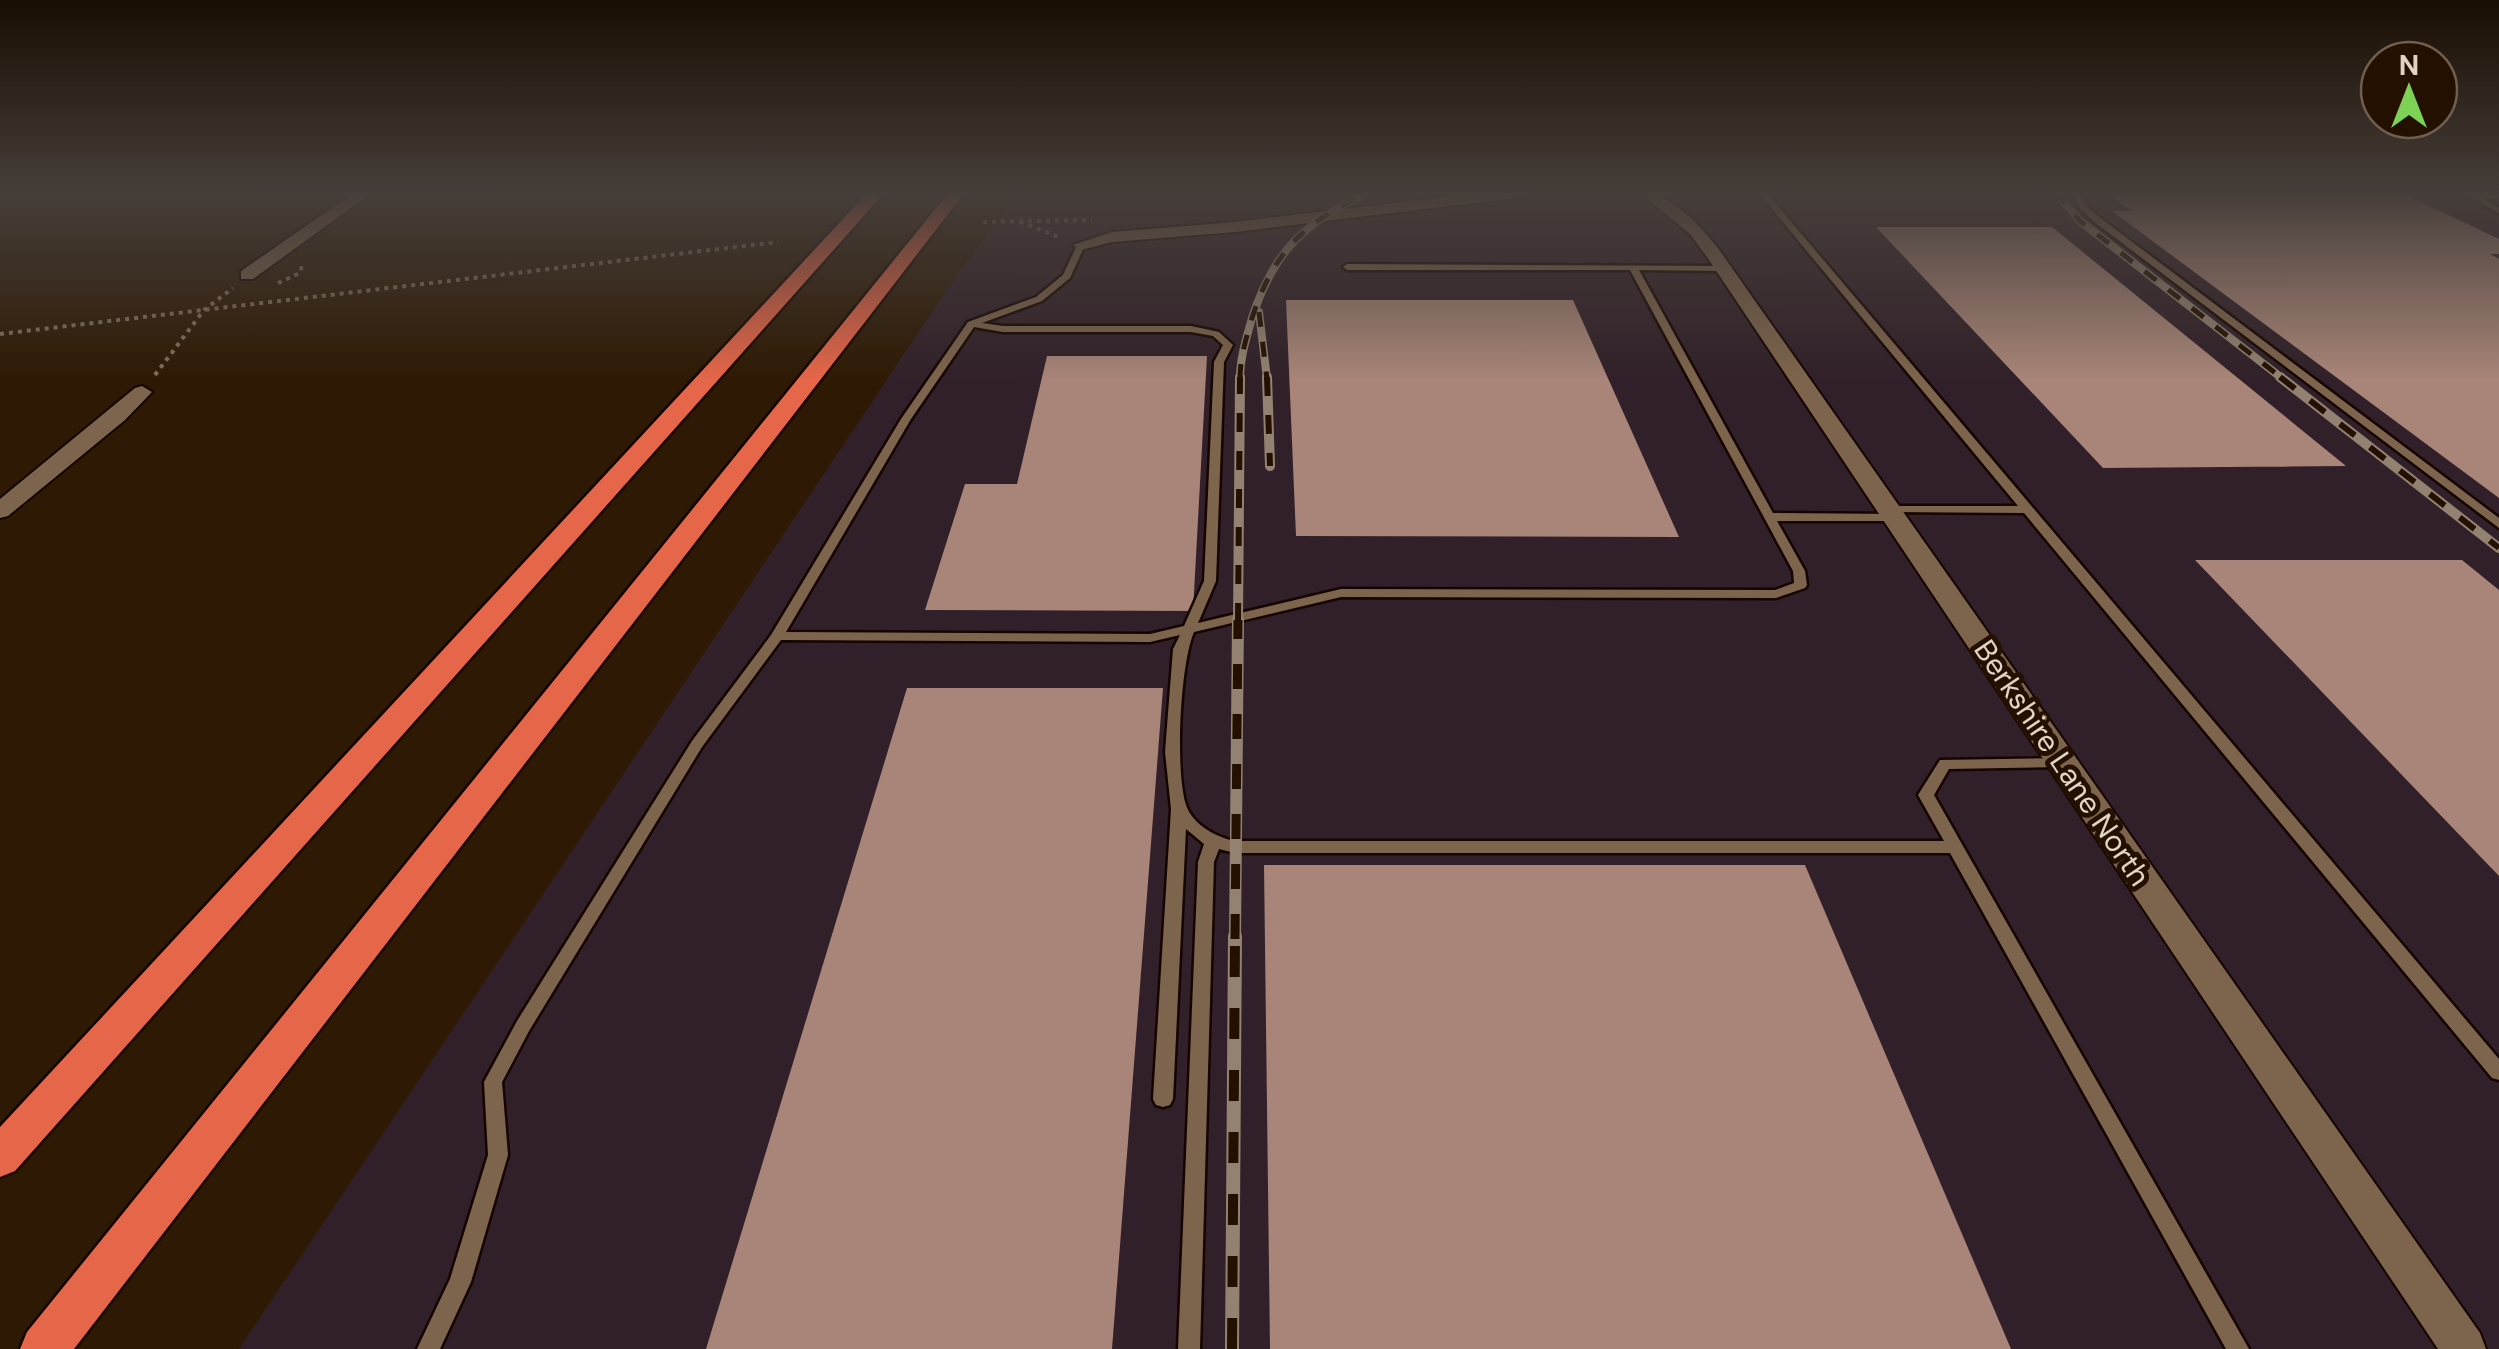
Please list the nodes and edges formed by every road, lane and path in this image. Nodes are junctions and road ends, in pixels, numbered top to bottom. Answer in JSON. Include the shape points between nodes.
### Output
{"nodes":[{"id":1,"x":276,"y":255,"type":"edge"},
{"id":2,"x":669,"y":255,"type":"edge"},
{"id":3,"x":820,"y":255,"type":"edge"},
{"id":4,"x":907,"y":255,"type":"edge"},
{"id":5,"x":1078,"y":255,"type":"edge"},
{"id":6,"x":1713,"y":255,"type":"edge"},
{"id":7,"x":1815,"y":255,"type":"edge"},
{"id":8,"x":2144,"y":255,"type":"edge"},
{"id":9,"x":1347,"y":267,"type":"dead end"},
{"id":10,"x":1633,"y":268,"type":"junction"},
{"id":11,"x":1723,"y":268,"type":"junction"},
{"id":12,"x":247,"y":275,"type":"joint"},
{"id":13,"x":204,"y":310,"type":"junction"},
{"id":14,"x":971,"y":324,"type":"junction"},
{"id":15,"x":0,"y":334,"type":"edge"},
{"id":16,"x":142,"y":392,"type":"joint"},
{"id":17,"x":2028,"y":509,"type":"junction"},
{"id":18,"x":0,"y":511,"type":"edge"},
{"id":19,"x":1892,"y":514,"type":"junction"},
{"id":20,"x":1770,"y":517,"type":"junction"},
{"id":21,"x":2499,"y":524,"type":"edge"},
{"id":22,"x":1191,"y":632,"type":"junction"},
{"id":23,"x":777,"y":636,"type":"junction"},
{"id":24,"x":2062,"y":762,"type":"junction"},
{"id":25,"x":1180,"y":809,"type":"junction"},
{"id":26,"x":1213,"y":842,"type":"junction"},
{"id":27,"x":1955,"y":846,"type":"junction"},
{"id":28,"x":2499,"y":1072,"type":"edge"},
{"id":29,"x":1163,"y":1099,"type":"dead end"},
{"id":30,"x":0,"y":1157,"type":"edge"},
{"id":31,"x":188,"y":1167,"type":"junction"},
{"id":32,"x":44,"y":1349,"type":"edge"},
{"id":33,"x":60,"y":1349,"type":"edge"},
{"id":34,"x":428,"y":1349,"type":"edge"},
{"id":35,"x":1190,"y":1349,"type":"edge"},
{"id":36,"x":2238,"y":1349,"type":"edge"},
{"id":37,"x":2464,"y":1349,"type":"edge"}],
"edges":[{"from":1,"to":12,"type":"street"},
{"from":2,"to":13,"type":"path"},
{"from":3,"to":30,"type":"highway"},
{"from":4,"to":31,"type":"highway"},
{"from":5,"to":14,"type":"lane","via":[[1068,276],[1039,299]]},
{"from":6,"to":11,"type":"street","name":"Berkshire Lane North"},
{"from":7,"to":17,"type":"lane"},
{"from":8,"to":21,"type":"lane"},
{"from":9,"to":10,"type":"lane"},
{"from":10,"to":11,"type":"lane"},
{"from":10,"to":20,"type":"lane"},
{"from":11,"to":19,"type":"street","name":"Berkshire Lane North"},
{"from":12,"to":13,"type":"path"},
{"from":13,"to":15,"type":"path"},
{"from":13,"to":16,"type":"path"},
{"from":14,"to":22,"type":"lane","via":[[1192,329],[1224,339],[1210,580]]},
{"from":14,"to":23,"type":"lane","via":[[895,436]]},
{"from":16,"to":18,"type":"street"},
{"from":17,"to":19,"type":"lane"},
{"from":17,"to":28,"type":"lane"},
{"from":19,"to":20,"type":"lane"},
{"from":19,"to":24,"type":"street","name":"Berkshire Lane North"},
{"from":20,"to":22,"type":"lane","via":[[1801,585],[1776,594],[1341,593]]},
{"from":22,"to":23,"type":"lane","via":[[1150,638]]},
{"from":22,"to":25,"type":"lane","via":[[1176,667],[1172,752]]},
{"from":23,"to":34,"type":"lane","via":[[697,744],[493,1082],[498,1155],[460,1282]]},
{"from":24,"to":27,"type":"lane","via":[[1945,764],[1926,795]]},
{"from":24,"to":37,"type":"street","name":"Berkshire Lane North"},
{"from":25,"to":26,"type":"lane"},
{"from":25,"to":29,"type":"lane"},
{"from":26,"to":27,"type":"lane"},
{"from":26,"to":35,"type":"lane","via":[[1206,862]]},
{"from":27,"to":36,"type":"lane"},
{"from":31,"to":32,"type":"highway"},
{"from":31,"to":33,"type":"highway"}]}
